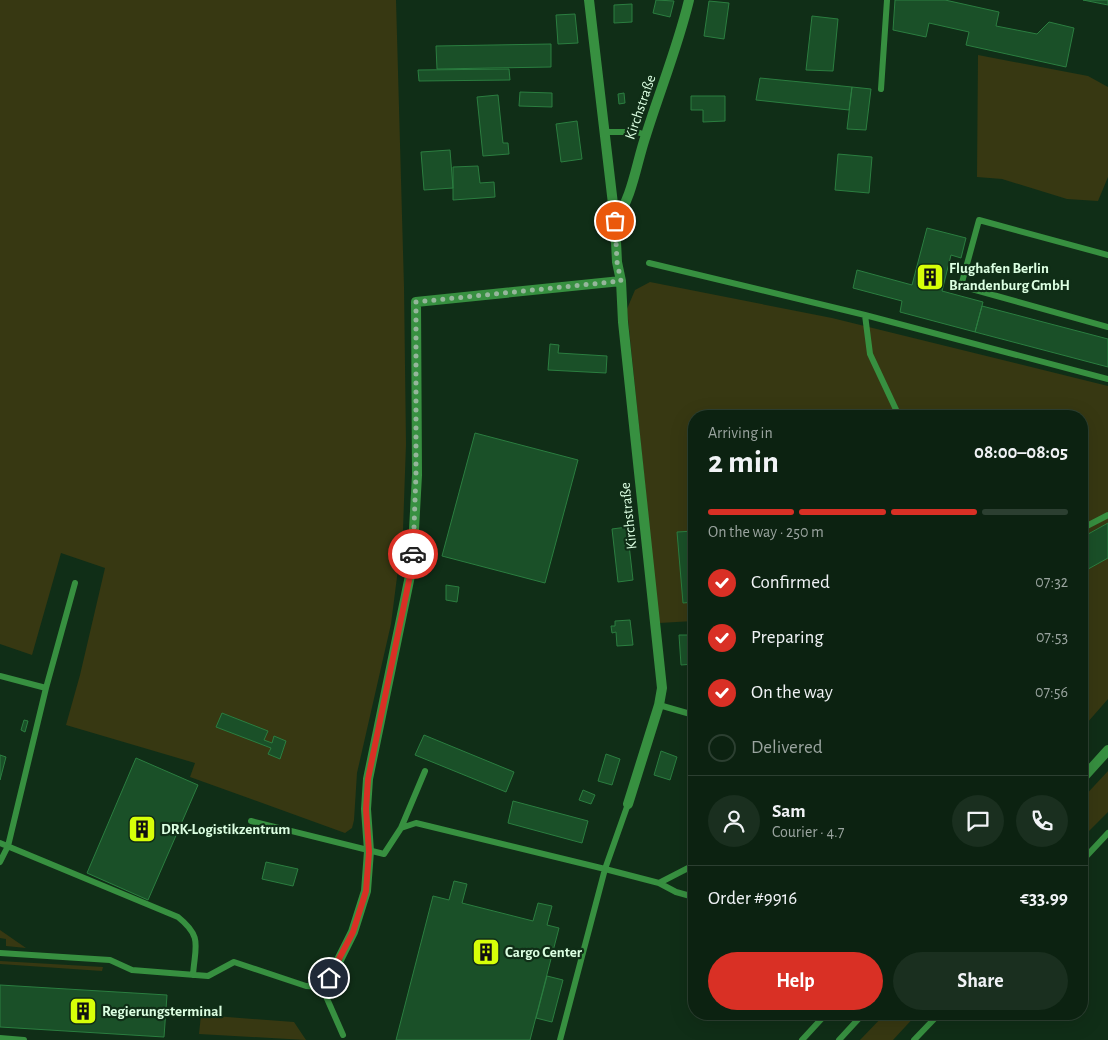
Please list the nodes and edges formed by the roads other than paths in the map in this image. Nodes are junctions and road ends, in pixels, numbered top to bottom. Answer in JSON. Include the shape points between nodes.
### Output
{"nodes":[{"id":1,"x":589,"y":0,"type":"edge"},
{"id":2,"x":689,"y":0,"type":"edge"},
{"id":3,"x":887,"y":0,"type":"edge"},
{"id":4,"x":881,"y":89,"type":"dead end"},
{"id":5,"x":603,"y":132,"type":"junction"},
{"id":6,"x":646,"y":135,"type":"junction"},
{"id":7,"x":615,"y":221,"type":"junction"},
{"id":8,"x":1108,"y":255,"type":"edge"},
{"id":9,"x":649,"y":263,"type":"dead end"},
{"id":10,"x":621,"y":281,"type":"junction"},
{"id":11,"x":865,"y":315,"type":"junction"},
{"id":12,"x":1108,"y":327,"type":"edge"},
{"id":13,"x":1108,"y":379,"type":"edge"},
{"id":14,"x":896,"y":410,"type":"edge"},
{"id":15,"x":1108,"y":515,"type":"edge"},
{"id":16,"x":1088,"y":525,"type":"edge"},
{"id":17,"x":75,"y":583,"type":"dead end"},
{"id":18,"x":0,"y":676,"type":"edge"},
{"id":19,"x":46,"y":688,"type":"junction"},
{"id":20,"x":659,"y":705,"type":"junction"},
{"id":21,"x":688,"y":713,"type":"edge"},
{"id":22,"x":1108,"y":750,"type":"edge"},
{"id":23,"x":425,"y":771,"type":"dead end"},
{"id":24,"x":1090,"y":771,"type":"edge"},
{"id":25,"x":628,"y":804,"type":"joint"},
{"id":26,"x":251,"y":821,"type":"dead end"},
{"id":27,"x":401,"y":828,"type":"junction"},
{"id":28,"x":1108,"y":833,"type":"edge"},
{"id":29,"x":0,"y":843,"type":"edge"},
{"id":30,"x":8,"y":846,"type":"junction"},
{"id":31,"x":369,"y":852,"type":"junction"},
{"id":32,"x":1088,"y":854,"type":"edge"},
{"id":33,"x":0,"y":862,"type":"edge"},
{"id":34,"x":688,"y":868,"type":"edge"},
{"id":35,"x":605,"y":869,"type":"junction"},
{"id":36,"x":659,"y":883,"type":"junction"},
{"id":37,"x":688,"y":895,"type":"edge"},
{"id":38,"x":160,"y":904,"type":"dead end"},
{"id":39,"x":151,"y":906,"type":"junction"},
{"id":40,"x":0,"y":953,"type":"edge"},
{"id":41,"x":335,"y":968,"type":"joint"},
{"id":42,"x":193,"y":975,"type":"junction"},
{"id":43,"x":321,"y":986,"type":"junction"},
{"id":44,"x":820,"y":1020,"type":"edge"},
{"id":45,"x":857,"y":1020,"type":"edge"},
{"id":46,"x":932,"y":1020,"type":"edge"},
{"id":47,"x":343,"y":1035,"type":"dead end"},
{"id":48,"x":0,"y":1038,"type":"edge"},
{"id":49,"x":24,"y":1040,"type":"edge"},
{"id":50,"x":560,"y":1040,"type":"edge"},
{"id":51,"x":802,"y":1040,"type":"edge"},
{"id":52,"x":839,"y":1040,"type":"edge"},
{"id":53,"x":914,"y":1040,"type":"edge"}],
"edges":[{"from":1,"to":5,"type":"street","name":"Kirchstraße"},
{"from":2,"to":6,"type":"street","name":"Kirchstraße","via":[[680,38]]},
{"from":3,"to":4,"type":"lane"},
{"from":5,"to":6,"type":"lane"},
{"from":5,"to":7,"type":"street","name":"Kirchstraße"},
{"from":6,"to":7,"type":"street","name":"Kirchstraße","via":[[625,207]]},
{"from":7,"to":10,"type":"street","name":"Kirchstraße"},
{"from":8,"to":12,"type":"lane","via":[[979,220],[961,286]]},
{"from":9,"to":11,"type":"lane"},
{"from":10,"to":20,"type":"street","name":"Kirchstraße","via":[[662,688]]},
{"from":10,"to":31,"type":"street","via":[[416,302],[416,474],[412,566],[368,779]]},
{"from":11,"to":13,"type":"lane"},
{"from":11,"to":14,"type":"lane","via":[[870,354]]},
{"from":15,"to":16,"type":"lane"},
{"from":17,"to":19,"type":"lane"},
{"from":18,"to":19,"type":"lane"},
{"from":19,"to":30,"type":"lane"},
{"from":20,"to":21,"type":"lane"},
{"from":20,"to":25,"type":"street","name":"Kirchstraße"},
{"from":22,"to":24,"type":"street"},
{"from":23,"to":27,"type":"lane"},
{"from":25,"to":35,"type":"lane"},
{"from":26,"to":31,"type":"lane"},
{"from":27,"to":31,"type":"lane","via":[[384,854]]},
{"from":27,"to":35,"type":"lane","via":[[416,823]]},
{"from":28,"to":32,"type":"lane"},
{"from":29,"to":30,"type":"lane"},
{"from":30,"to":33,"type":"lane"},
{"from":30,"to":39,"type":"lane"},
{"from":31,"to":41,"type":"street","via":[[366,891],[353,932]]},
{"from":34,"to":36,"type":"lane"},
{"from":35,"to":36,"type":"lane"},
{"from":35,"to":50,"type":"lane"},
{"from":36,"to":37,"type":"lane"},
{"from":38,"to":39,"type":"lane"},
{"from":39,"to":42,"type":"lane","via":[[178,917],[193,929]]},
{"from":40,"to":42,"type":"lane","via":[[110,960],[132,970]]},
{"from":41,"to":43,"type":"lane"},
{"from":42,"to":43,"type":"lane","via":[[212,975],[234,962],[306,986]]},
{"from":43,"to":47,"type":"lane"},
{"from":44,"to":51,"type":"lane"},
{"from":45,"to":52,"type":"lane"},
{"from":46,"to":53,"type":"lane"},
{"from":48,"to":49,"type":"lane"}]}
